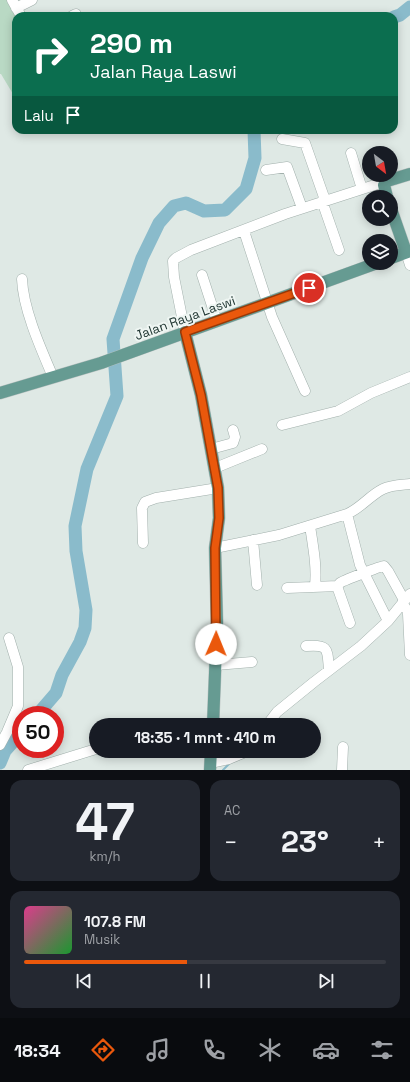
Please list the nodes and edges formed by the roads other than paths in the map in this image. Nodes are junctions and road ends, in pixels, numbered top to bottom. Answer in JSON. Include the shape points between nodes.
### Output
{"nodes":[{"id":1,"x":32,"y":0,"type":"edge"},
{"id":2,"x":16,"y":8,"type":"edge"},
{"id":3,"x":282,"y":139,"type":"dead end"},
{"id":4,"x":351,"y":154,"type":"dead end"},
{"id":5,"x":266,"y":170,"type":"dead end"},
{"id":6,"x":410,"y":174,"type":"edge"},
{"id":7,"x":398,"y":178,"type":"edge"},
{"id":8,"x":384,"y":182,"type":"edge"},
{"id":9,"x":362,"y":189,"type":"junction"},
{"id":10,"x":324,"y":201,"type":"junction"},
{"id":11,"x":302,"y":208,"type":"junction"},
{"id":12,"x":398,"y":226,"type":"edge"},
{"id":13,"x":244,"y":231,"type":"junction"},
{"id":14,"x":339,"y":250,"type":"dead end"},
{"id":15,"x":408,"y":252,"type":"edge"},
{"id":16,"x":398,"y":256,"type":"edge"},
{"id":17,"x":410,"y":265,"type":"edge"},
{"id":18,"x":362,"y":269,"type":"edge"},
{"id":19,"x":202,"y":275,"type":"dead end"},
{"id":20,"x":22,"y":279,"type":"dead end"},
{"id":21,"x":269,"y":303,"type":"junction"},
{"id":22,"x":217,"y":321,"type":"junction"},
{"id":23,"x":185,"y":332,"type":"junction"},
{"id":24,"x":53,"y":377,"type":"junction"},
{"id":25,"x":410,"y":377,"type":"edge"},
{"id":26,"x":304,"y":391,"type":"dead end"},
{"id":27,"x":0,"y":393,"type":"edge"},
{"id":28,"x":282,"y":425,"type":"dead end"},
{"id":29,"x":233,"y":430,"type":"dead end"},
{"id":30,"x":211,"y":449,"type":"junction"},
{"id":31,"x":262,"y":449,"type":"dead end"},
{"id":32,"x":215,"y":468,"type":"junction"},
{"id":33,"x":410,"y":484,"type":"edge"},
{"id":34,"x":218,"y":488,"type":"junction"},
{"id":35,"x":347,"y":514,"type":"junction"},
{"id":36,"x":310,"y":526,"type":"junction"},
{"id":37,"x":253,"y":540,"type":"junction"},
{"id":38,"x":143,"y":544,"type":"dead end"},
{"id":39,"x":215,"y":548,"type":"junction"},
{"id":40,"x":364,"y":574,"type":"junction"},
{"id":41,"x":258,"y":585,"type":"dead end"},
{"id":42,"x":315,"y":586,"type":"junction"},
{"id":43,"x":338,"y":586,"type":"junction"},
{"id":44,"x":287,"y":588,"type":"dead end"},
{"id":45,"x":405,"y":602,"type":"edge"},
{"id":46,"x":388,"y":621,"type":"junction"},
{"id":47,"x":350,"y":622,"type":"dead end"},
{"id":48,"x":10,"y":638,"type":"dead end"},
{"id":49,"x":306,"y":646,"type":"dead end"},
{"id":50,"x":410,"y":654,"type":"edge"},
{"id":51,"x":252,"y":662,"type":"dead end"},
{"id":52,"x":216,"y":665,"type":"junction"},
{"id":53,"x":329,"y":670,"type":"junction"},
{"id":54,"x":211,"y":718,"type":"edge"},
{"id":55,"x":272,"y":718,"type":"edge"},
{"id":56,"x":0,"y":745,"type":"edge"},
{"id":57,"x":343,"y":747,"type":"dead end"},
{"id":58,"x":89,"y":751,"type":"edge"},
{"id":59,"x":231,"y":758,"type":"edge"},
{"id":60,"x":211,"y":761,"type":"edge"},
{"id":61,"x":28,"y":770,"type":"edge"},
{"id":62,"x":342,"y":770,"type":"edge"}],
"edges":[{"from":1,"to":2,"type":"street"},
{"from":3,"to":10,"type":"street","via":[[305,143]]},
{"from":4,"to":9,"type":"street"},
{"from":5,"to":11,"type":"street","via":[[287,167]]},
{"from":6,"to":7,"type":"main road"},
{"from":8,"to":9,"type":"street"},
{"from":9,"to":10,"type":"street"},
{"from":10,"to":11,"type":"street"},
{"from":10,"to":14,"type":"street"},
{"from":11,"to":13,"type":"street"},
{"from":12,"to":15,"type":"main road"},
{"from":13,"to":21,"type":"street"},
{"from":13,"to":23,"type":"street","via":[[181,254],[173,261]]},
{"from":15,"to":16,"type":"main road"},
{"from":15,"to":17,"type":"street"},
{"from":18,"to":21,"type":"main road","name":"Jalan Raya Laswi"},
{"from":19,"to":22,"type":"street"},
{"from":20,"to":24,"type":"street","via":[[23,294]]},
{"from":21,"to":22,"type":"main road","name":"Jalan Raya Laswi"},
{"from":21,"to":26,"type":"street","via":[[272,317]]},
{"from":22,"to":23,"type":"main road","name":"Jalan Raya Laswi"},
{"from":23,"to":24,"type":"main road","name":"Jalan Raya Laswi","via":[[101,363]]},
{"from":23,"to":30,"type":"main road"},
{"from":24,"to":27,"type":"main road","name":"Jalan Raya Laswi"},
{"from":25,"to":28,"type":"street","via":[[371,393],[338,411]]},
{"from":29,"to":30,"type":"street","via":[[235,437],[232,443]]},
{"from":30,"to":32,"type":"main road"},
{"from":31,"to":32,"type":"street"},
{"from":32,"to":34,"type":"main road"},
{"from":33,"to":35,"type":"street","via":[[383,489],[355,511]]},
{"from":34,"to":38,"type":"street","via":[[145,502],[142,508]]},
{"from":34,"to":39,"type":"main road","via":[[219,518]]},
{"from":35,"to":36,"type":"street"},
{"from":35,"to":40,"type":"street"},
{"from":36,"to":37,"type":"street"},
{"from":36,"to":42,"type":"street","via":[[315,553]]},
{"from":37,"to":39,"type":"street"},
{"from":37,"to":41,"type":"street"},
{"from":39,"to":52,"type":"main road"},
{"from":40,"to":43,"type":"street","via":[[345,580]]},
{"from":40,"to":45,"type":"street","via":[[384,566]]},
{"from":40,"to":46,"type":"street"},
{"from":42,"to":43,"type":"street"},
{"from":42,"to":44,"type":"street"},
{"from":43,"to":47,"type":"street"},
{"from":45,"to":46,"type":"street"},
{"from":45,"to":50,"type":"street"},
{"from":46,"to":53,"type":"street"},
{"from":48,"to":56,"type":"street","via":[[18,667],[18,706]]},
{"from":49,"to":53,"type":"street","via":[[322,646],[325,649]]},
{"from":51,"to":52,"type":"street"},
{"from":52,"to":54,"type":"main road"},
{"from":53,"to":55,"type":"street"},
{"from":57,"to":62,"type":"street"},
{"from":58,"to":61,"type":"street"},
{"from":59,"to":60,"type":"street"}]}
